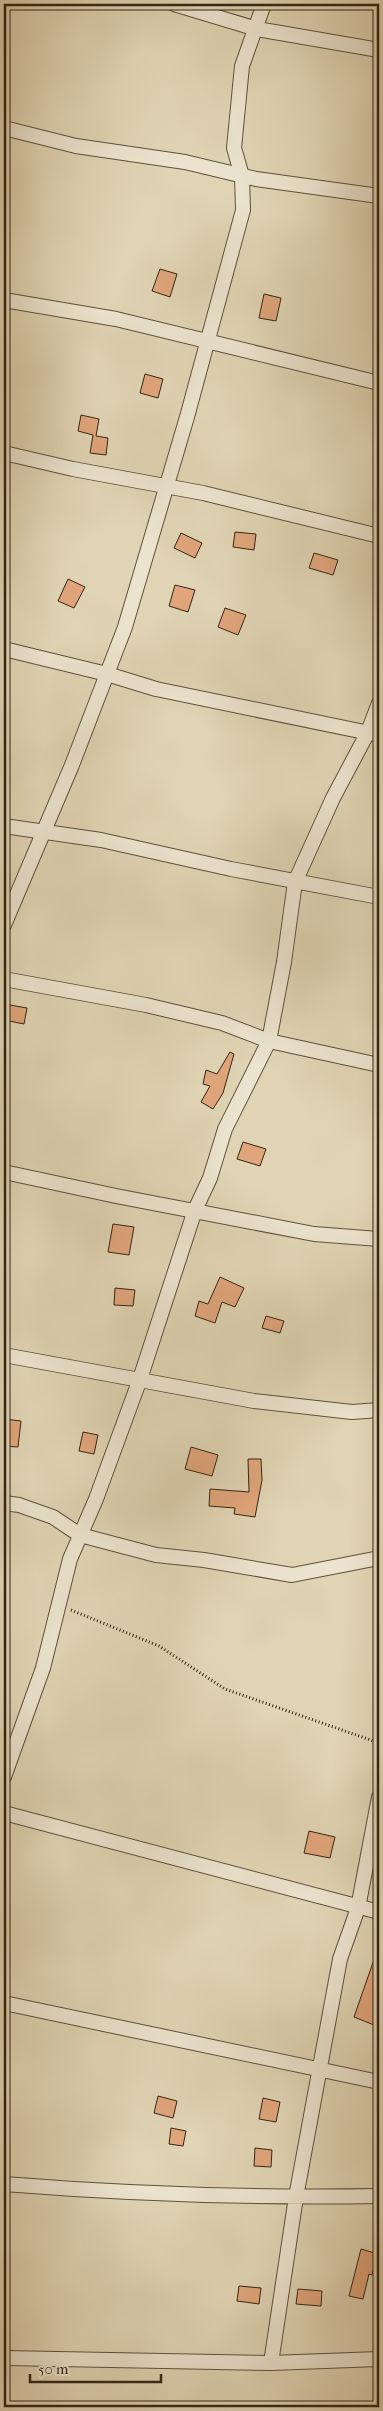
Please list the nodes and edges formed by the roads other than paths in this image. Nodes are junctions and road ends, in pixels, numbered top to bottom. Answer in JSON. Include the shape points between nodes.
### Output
{"nodes":[{"id":1,"x":174,"y":4,"type":"edge"},
{"id":2,"x":264,"y":4,"type":"edge"},
{"id":3,"x":257,"y":30,"type":"junction"},
{"id":4,"x":379,"y":50,"type":"edge"},
{"id":5,"x":4,"y":128,"type":"edge"},
{"id":6,"x":242,"y":176,"type":"junction"},
{"id":7,"x":379,"y":196,"type":"edge"},
{"id":8,"x":4,"y":300,"type":"edge"},
{"id":9,"x":208,"y":342,"type":"junction"},
{"id":10,"x":379,"y":384,"type":"edge"},
{"id":11,"x":4,"y":453,"type":"edge"},
{"id":12,"x":166,"y":487,"type":"junction"},
{"id":13,"x":379,"y":536,"type":"edge"},
{"id":14,"x":4,"y":649,"type":"edge"},
{"id":15,"x":107,"y":674,"type":"junction"},
{"id":16,"x":379,"y":703,"type":"edge"},
{"id":17,"x":374,"y":734,"type":"edge"},
{"id":18,"x":4,"y":826,"type":"edge"},
{"id":19,"x":45,"y":831,"type":"junction"},
{"id":20,"x":295,"y":882,"type":"junction"},
{"id":21,"x":379,"y":897,"type":"edge"},
{"id":22,"x":4,"y":924,"type":"edge"},
{"id":23,"x":4,"y":978,"type":"edge"},
{"id":24,"x":269,"y":1041,"type":"junction"},
{"id":25,"x":379,"y":1065,"type":"edge"},
{"id":26,"x":4,"y":1172,"type":"edge"},
{"id":27,"x":195,"y":1210,"type":"junction"},
{"id":28,"x":379,"y":1239,"type":"edge"},
{"id":29,"x":4,"y":1356,"type":"edge"},
{"id":30,"x":140,"y":1379,"type":"junction"},
{"id":31,"x":379,"y":1410,"type":"edge"},
{"id":32,"x":4,"y":1503,"type":"edge"},
{"id":33,"x":80,"y":1535,"type":"junction"},
{"id":34,"x":379,"y":1558,"type":"edge"},
{"id":35,"x":4,"y":1777,"type":"edge"},
{"id":36,"x":379,"y":1797,"type":"edge"},
{"id":37,"x":4,"y":1813,"type":"edge"},
{"id":38,"x":358,"y":1908,"type":"junction"},
{"id":39,"x":379,"y":1912,"type":"edge"},
{"id":40,"x":4,"y":2003,"type":"edge"},
{"id":41,"x":320,"y":2069,"type":"junction"},
{"id":42,"x":379,"y":2082,"type":"edge"},
{"id":43,"x":4,"y":2184,"type":"edge"},
{"id":44,"x":379,"y":2196,"type":"edge"},
{"id":45,"x":296,"y":2198,"type":"junction"},
{"id":46,"x":4,"y":2358,"type":"edge"},
{"id":47,"x":379,"y":2359,"type":"edge"},
{"id":48,"x":271,"y":2363,"type":"junction"}],
"edges":[{"from":1,"to":3,"type":"street"},
{"from":2,"to":3,"type":"street"},
{"from":3,"to":4,"type":"street"},
{"from":3,"to":6,"type":"street","via":[[242,66],[234,148]]},
{"from":5,"to":6,"type":"street","via":[[76,146],[185,162]]},
{"from":6,"to":7,"type":"street"},
{"from":6,"to":9,"type":"street","via":[[242,210]]},
{"from":8,"to":9,"type":"street","via":[[116,319]]},
{"from":9,"to":10,"type":"street"},
{"from":9,"to":12,"type":"street"},
{"from":11,"to":12,"type":"street"},
{"from":12,"to":13,"type":"street"},
{"from":12,"to":15,"type":"street","via":[[125,627]]},
{"from":14,"to":15,"type":"street"},
{"from":15,"to":17,"type":"street","via":[[156,689]]},
{"from":15,"to":19,"type":"street"},
{"from":16,"to":17,"type":"street"},
{"from":17,"to":20,"type":"street","via":[[333,798]]},
{"from":18,"to":19,"type":"street"},
{"from":19,"to":20,"type":"street"},
{"from":19,"to":22,"type":"street"},
{"from":20,"to":21,"type":"street"},
{"from":20,"to":24,"type":"street"},
{"from":23,"to":24,"type":"street","via":[[222,1023]]},
{"from":24,"to":25,"type":"street"},
{"from":24,"to":27,"type":"street","via":[[225,1129],[210,1178]]},
{"from":26,"to":27,"type":"street"},
{"from":27,"to":28,"type":"street","via":[[314,1234]]},
{"from":27,"to":30,"type":"street"},
{"from":29,"to":30,"type":"street"},
{"from":30,"to":31,"type":"street","via":[[254,1401],[352,1412]]},
{"from":30,"to":33,"type":"street"},
{"from":32,"to":33,"type":"street","via":[[53,1517]]},
{"from":33,"to":34,"type":"street","via":[[156,1555],[292,1575]]},
{"from":33,"to":35,"type":"street","via":[[70,1559],[32,1704]]},
{"from":36,"to":38,"type":"street"},
{"from":37,"to":38,"type":"street"},
{"from":38,"to":39,"type":"street"},
{"from":38,"to":41,"type":"street","via":[[340,1960]]},
{"from":40,"to":41,"type":"street"},
{"from":41,"to":42,"type":"street"},
{"from":41,"to":45,"type":"street"},
{"from":43,"to":45,"type":"street","via":[[105,2192]]},
{"from":44,"to":45,"type":"street"},
{"from":45,"to":48,"type":"street"},
{"from":46,"to":48,"type":"street"},
{"from":47,"to":48,"type":"street"}]}
